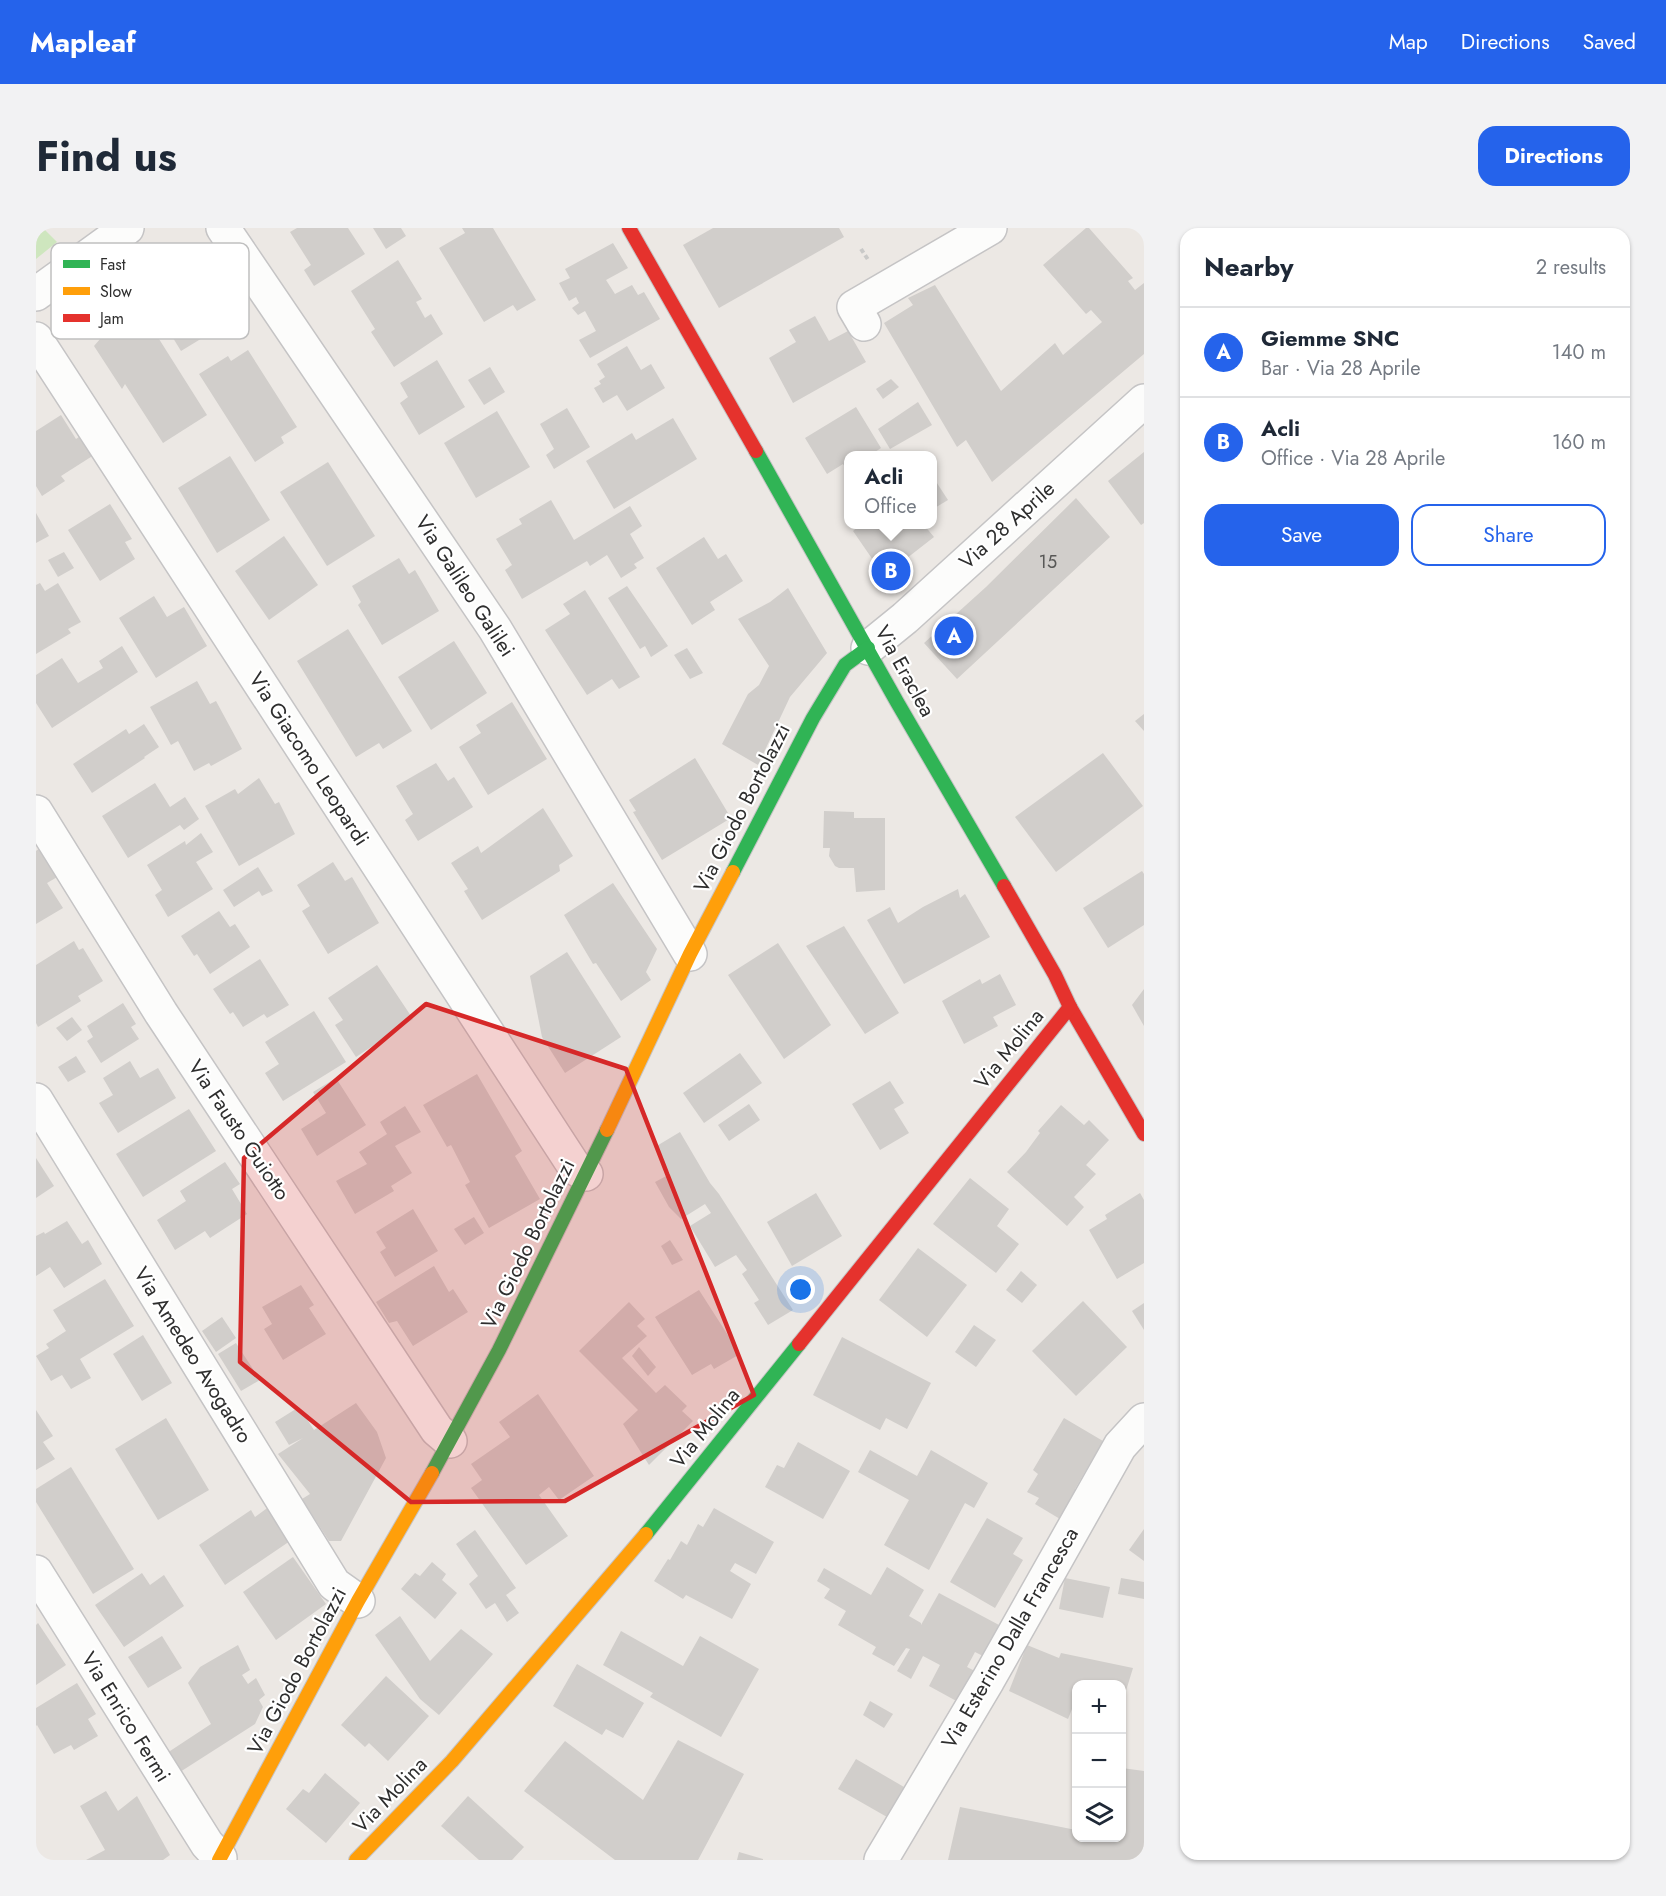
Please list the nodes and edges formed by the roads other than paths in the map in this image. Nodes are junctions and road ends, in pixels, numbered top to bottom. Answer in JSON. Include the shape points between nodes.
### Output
{"nodes":[{"id":1,"x":127,"y":228,"type":"edge"},
{"id":2,"x":223,"y":228,"type":"edge"},
{"id":3,"x":629,"y":228,"type":"edge"},
{"id":4,"x":990,"y":228,"type":"edge"},
{"id":5,"x":106,"y":243,"type":"edge"},
{"id":6,"x":233,"y":243,"type":"edge"},
{"id":7,"x":249,"y":266,"type":"edge"},
{"id":8,"x":51,"y":283,"type":"edge"},
{"id":9,"x":36,"y":294,"type":"edge"},
{"id":10,"x":864,"y":324,"type":"dead end"},
{"id":11,"x":36,"y":339,"type":"edge"},
{"id":12,"x":1144,"y":400,"type":"edge"},
{"id":13,"x":868,"y":648,"type":"junction"},
{"id":14,"x":36,"y":812,"type":"edge"},
{"id":15,"x":690,"y":954,"type":"junction"},
{"id":16,"x":1070,"y":1007,"type":"junction"},
{"id":17,"x":36,"y":1100,"type":"edge"},
{"id":18,"x":1144,"y":1134,"type":"edge"},
{"id":19,"x":586,"y":1174,"type":"junction"},
{"id":20,"x":1144,"y":1420,"type":"edge"},
{"id":21,"x":450,"y":1441,"type":"junction"},
{"id":22,"x":36,"y":1572,"type":"edge"},
{"id":23,"x":358,"y":1601,"type":"junction"},
{"id":24,"x":220,"y":1859,"type":"edge"},
{"id":25,"x":356,"y":1860,"type":"edge"},
{"id":26,"x":881,"y":1860,"type":"edge"}],
"edges":[{"from":1,"to":5,"type":"street"},
{"from":2,"to":6,"type":"street","name":"Via Galileo Galilei"},
{"from":3,"to":13,"type":"street","name":"Via Eraclea"},
{"from":4,"to":10,"type":"street","via":[[854,307]]},
{"from":7,"to":15,"type":"street","name":"Via Galileo Galilei","via":[[495,629]]},
{"from":8,"to":9,"type":"street"},
{"from":11,"to":19,"type":"street","name":"Via Giacomo Leopardi","via":[[576,1169]]},
{"from":12,"to":13,"type":"street","name":"Via 28 Aprile"},
{"from":13,"to":15,"type":"street","name":"Via Giodo Bortolazzi","via":[[845,665],[828,691]]},
{"from":13,"to":16,"type":"street","name":"Via Eraclea"},
{"from":14,"to":21,"type":"street","name":"Via Fausto Guiotto","via":[[168,1023],[437,1430]]},
{"from":15,"to":19,"type":"street","name":"Via Giodo Bortolazzi"},
{"from":16,"to":18,"type":"street","name":"Via Eraclea"},
{"from":16,"to":25,"type":"street","name":"Via Molina","via":[[667,1509],[452,1761]]},
{"from":17,"to":23,"type":"street","name":"Via Amedeo Avogadro","via":[[334,1584]]},
{"from":19,"to":21,"type":"street","name":"Via Giodo Bortolazzi"},
{"from":20,"to":26,"type":"street","name":"Via Esterino Dalla Francesca","via":[[1120,1446]]},
{"from":21,"to":23,"type":"street","name":"Via Giodo Bortolazzi"},
{"from":22,"to":24,"type":"street","name":"Via Enrico Fermi"},
{"from":23,"to":24,"type":"street","name":"Via Giodo Bortolazzi"}]}
